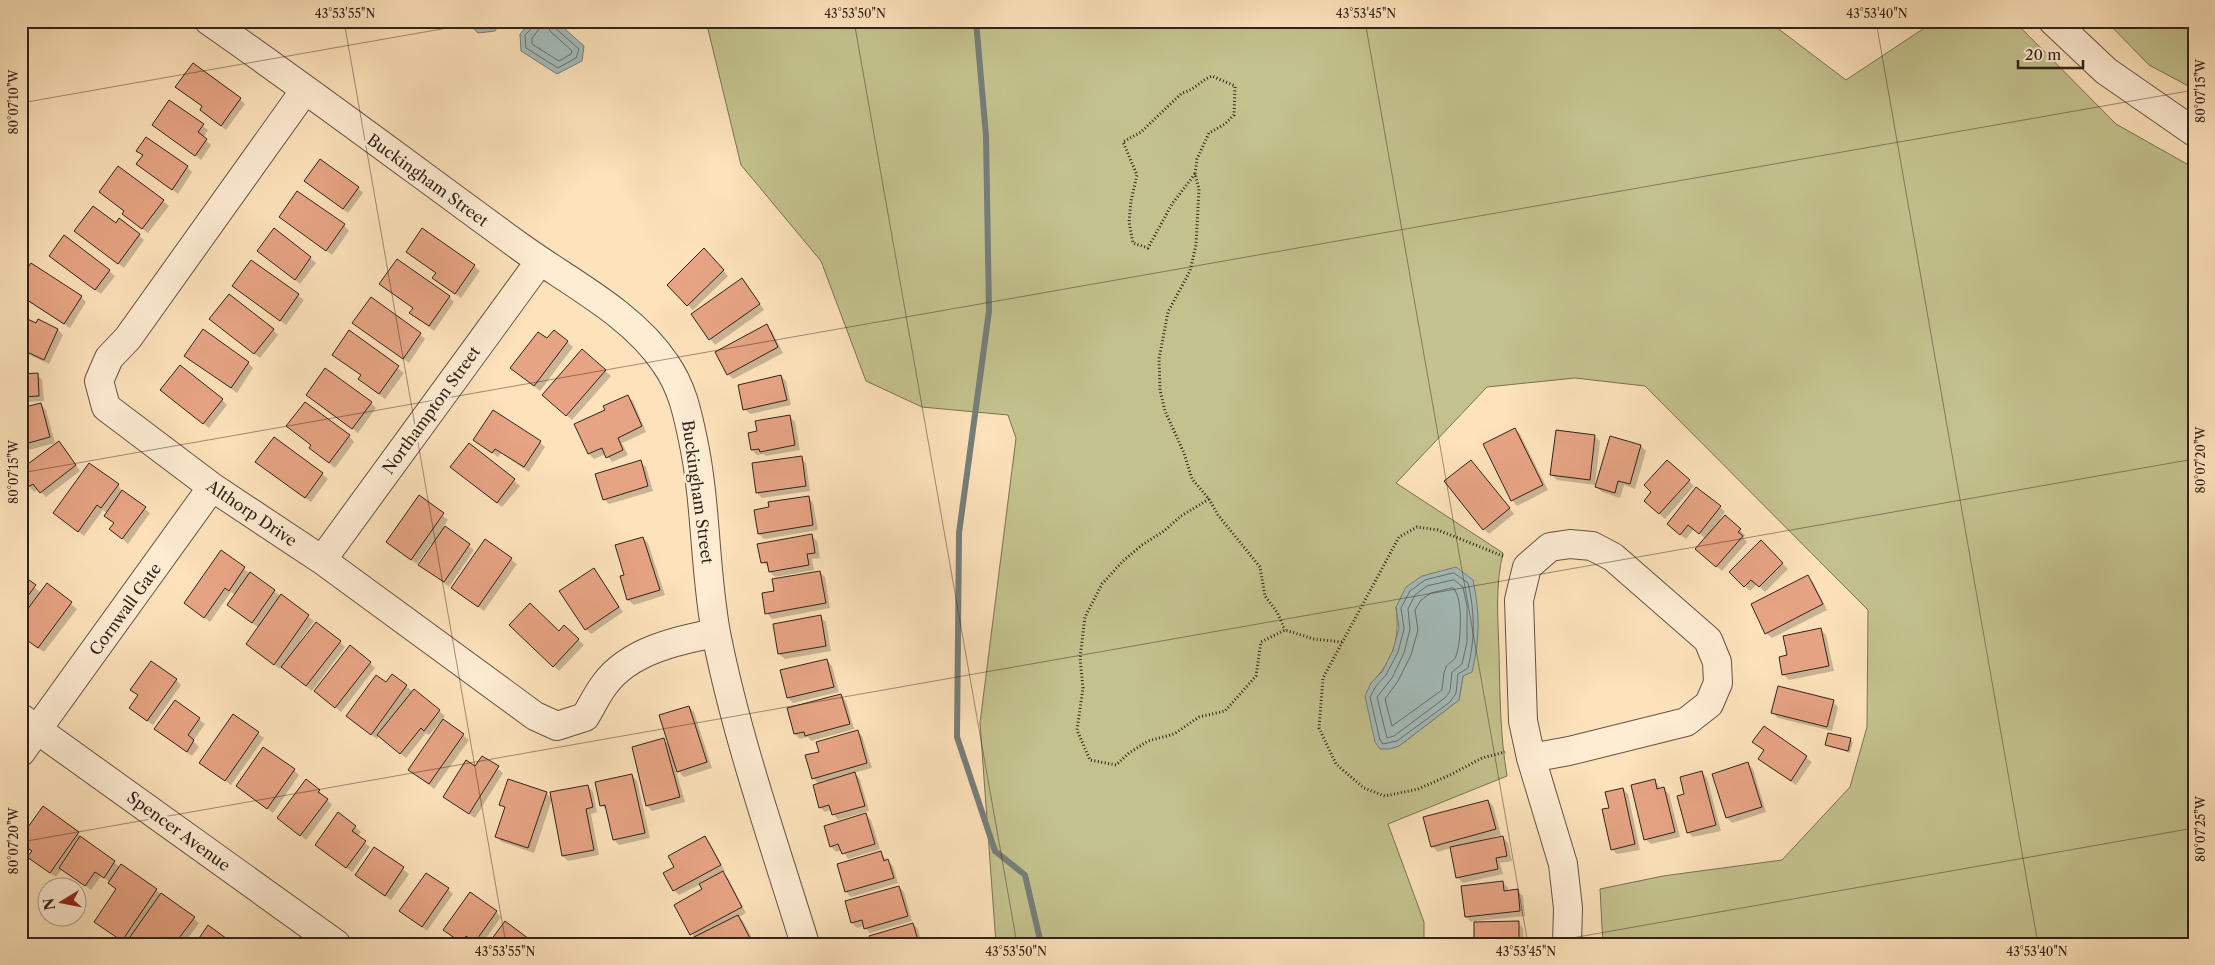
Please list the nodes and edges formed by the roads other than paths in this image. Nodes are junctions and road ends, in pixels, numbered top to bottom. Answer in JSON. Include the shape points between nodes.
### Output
{"nodes":[{"id":1,"x":209,"y":21,"type":"edge"},
{"id":2,"x":2053,"y":21,"type":"edge"},
{"id":3,"x":305,"y":90,"type":"junction"},
{"id":4,"x":2194,"y":132,"type":"edge"},
{"id":5,"x":540,"y":261,"type":"junction"},
{"id":6,"x":212,"y":487,"type":"junction"},
{"id":7,"x":322,"y":560,"type":"junction"},
{"id":8,"x":716,"y":633,"type":"junction"},
{"id":9,"x":29,"y":724,"type":"edge"},
{"id":10,"x":21,"y":752,"type":"edge"},
{"id":11,"x":1519,"y":755,"type":"junction"},
{"id":12,"x":336,"y":944,"type":"edge"},
{"id":13,"x":805,"y":944,"type":"edge"},
{"id":14,"x":1567,"y":944,"type":"edge"}],
"edges":[{"from":1,"to":3,"type":"street","name":"Buckingham Street"},
{"from":2,"to":4,"type":"street","via":[[2106,71]]},
{"from":3,"to":5,"type":"street","name":"Buckingham Street"},
{"from":3,"to":6,"type":"street","name":"Althorp Drive","via":[[128,338],[109,358],[99,381],[106,407]]},
{"from":5,"to":7,"type":"street","name":"Northampton Street"},
{"from":5,"to":8,"type":"street","name":"Buckingham Street","via":[[644,336],[666,364],[685,399],[696,452]]},
{"from":6,"to":7,"type":"street","name":"Althorp Drive"},
{"from":6,"to":9,"type":"street","name":"Cornwall Gate"},
{"from":7,"to":8,"type":"street","name":"Althorp Drive","via":[[535,716],[557,726],[585,717],[606,682],[628,663],[688,638]]},
{"from":8,"to":13,"type":"street","name":"Buckingham Street","via":[[742,742]]},
{"from":9,"to":10,"type":"street","name":"Cornwall Gate"},
{"from":9,"to":12,"type":"street","name":"Spencer Avenue"},
{"from":11,"to":11,"type":"street","via":[[1569,750],[1686,722],[1709,704],[1718,682],[1717,662],[1708,640],[1613,557],[1592,546],[1570,544],[1550,547],[1528,567],[1519,600],[1522,721]]},
{"from":11,"to":14,"type":"street","via":[[1562,864],[1568,908]]}]}
